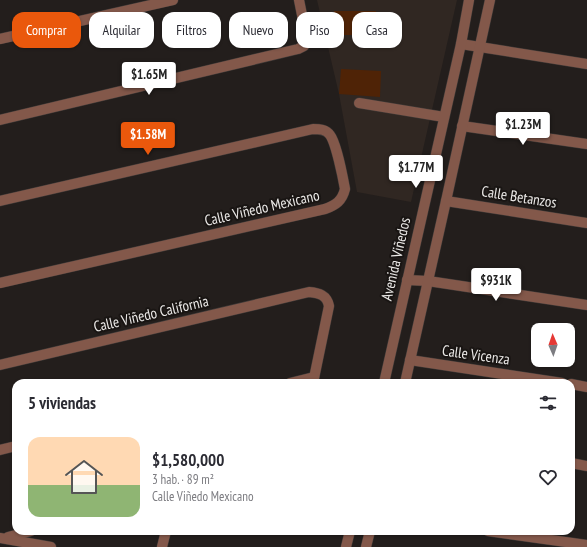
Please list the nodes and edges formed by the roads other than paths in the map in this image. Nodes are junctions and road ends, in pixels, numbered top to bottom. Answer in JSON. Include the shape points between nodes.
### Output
{"nodes":[{"id":1,"x":173,"y":0,"type":"edge"},
{"id":2,"x":299,"y":0,"type":"edge"},
{"id":3,"x":469,"y":0,"type":"edge"},
{"id":4,"x":490,"y":0,"type":"edge"},
{"id":5,"x":0,"y":39,"type":"edge"},
{"id":6,"x":461,"y":44,"type":"junction"},
{"id":7,"x":480,"y":47,"type":"junction"},
{"id":8,"x":587,"y":64,"type":"edge"},
{"id":9,"x":359,"y":103,"type":"dead end"},
{"id":10,"x":444,"y":117,"type":"junction"},
{"id":11,"x":0,"y":120,"type":"edge"},
{"id":12,"x":462,"y":126,"type":"junction"},
{"id":13,"x":587,"y":144,"type":"edge"},
{"id":14,"x":0,"y":201,"type":"edge"},
{"id":15,"x":446,"y":201,"type":"junction"},
{"id":16,"x":587,"y":223,"type":"edge"},
{"id":17,"x":407,"y":280,"type":"junction"},
{"id":18,"x":428,"y":281,"type":"junction"},
{"id":19,"x":0,"y":283,"type":"edge"},
{"id":20,"x":587,"y":305,"type":"edge"},
{"id":21,"x":410,"y":360,"type":"junction"},
{"id":22,"x":0,"y":365,"type":"edge"},
{"id":23,"x":313,"y":379,"type":"edge"},
{"id":24,"x":385,"y":379,"type":"edge"},
{"id":25,"x":406,"y":379,"type":"edge"},
{"id":26,"x":536,"y":379,"type":"edge"},
{"id":27,"x":575,"y":385,"type":"edge"},
{"id":28,"x":587,"y":387,"type":"edge"},
{"id":29,"x":12,"y":447,"type":"edge"},
{"id":30,"x":0,"y":450,"type":"edge"},
{"id":31,"x":575,"y":464,"type":"edge"},
{"id":32,"x":587,"y":466,"type":"edge"},
{"id":33,"x":14,"y":535,"type":"edge"},
{"id":34,"x":165,"y":535,"type":"edge"},
{"id":35,"x":349,"y":535,"type":"edge"},
{"id":36,"x":369,"y":535,"type":"edge"},
{"id":37,"x":516,"y":535,"type":"edge"},
{"id":38,"x":2,"y":538,"type":"edge"},
{"id":39,"x":587,"y":545,"type":"edge"},
{"id":40,"x":51,"y":547,"type":"edge"},
{"id":41,"x":162,"y":547,"type":"edge"},
{"id":42,"x":346,"y":547,"type":"edge"},
{"id":43,"x":366,"y":547,"type":"edge"}],
"edges":[{"from":1,"to":5,"type":"street"},
{"from":2,"to":11,"type":"street","via":[[307,40],[304,46],[298,49]]},
{"from":3,"to":6,"type":"street","name":"Avenida Viñedos"},
{"from":4,"to":7,"type":"street"},
{"from":6,"to":7,"type":"street"},
{"from":6,"to":10,"type":"street","name":"Avenida Viñedos"},
{"from":7,"to":8,"type":"street"},
{"from":7,"to":12,"type":"street"},
{"from":9,"to":10,"type":"street"},
{"from":10,"to":17,"type":"street","name":"Avenida Viñedos"},
{"from":12,"to":13,"type":"street"},
{"from":12,"to":15,"type":"street"},
{"from":14,"to":19,"type":"street","name":"Calle Viñedo Mexicano","via":[[313,129],[330,134],[345,189],[340,202],[324,209]]},
{"from":15,"to":16,"type":"street","name":"Calle Betanzos"},
{"from":15,"to":18,"type":"street"},
{"from":17,"to":18,"type":"street"},
{"from":17,"to":24,"type":"street","name":"Avenida Viñedos"},
{"from":18,"to":20,"type":"street"},
{"from":18,"to":21,"type":"street"},
{"from":21,"to":25,"type":"street"},
{"from":21,"to":26,"type":"street","name":"Calle Vicenza"},
{"from":22,"to":23,"type":"street","name":"Calle Viñedo California","via":[[309,292],[326,298],[329,306]]},
{"from":27,"to":28,"type":"street"},
{"from":29,"to":30,"type":"street"},
{"from":31,"to":32,"type":"street"},
{"from":33,"to":38,"type":"street"},
{"from":34,"to":41,"type":"street"},
{"from":35,"to":42,"type":"street"},
{"from":36,"to":43,"type":"street"},
{"from":37,"to":39,"type":"street"},
{"from":38,"to":40,"type":"street"}]}
